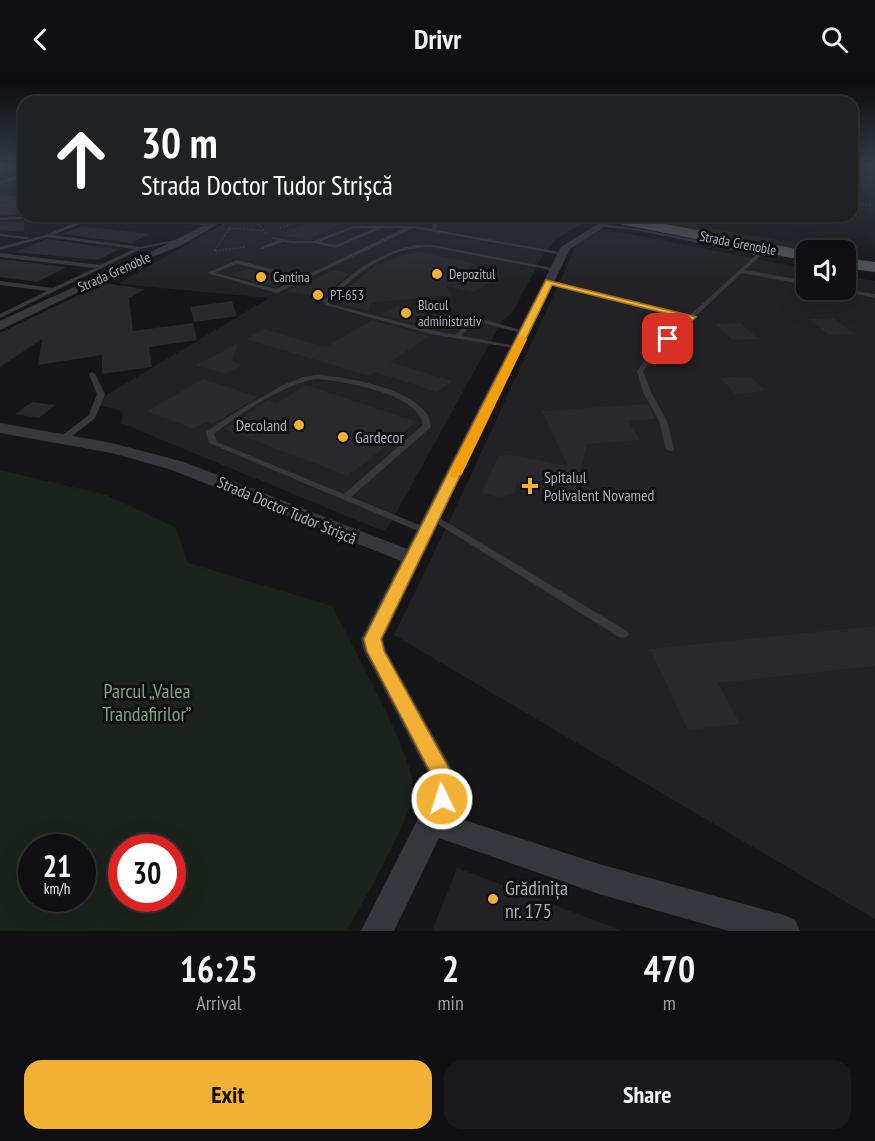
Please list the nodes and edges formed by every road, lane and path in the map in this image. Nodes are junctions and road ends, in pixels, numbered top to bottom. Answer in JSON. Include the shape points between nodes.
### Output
{"nodes":[{"id":1,"x":18,"y":218,"type":"edge"},
{"id":2,"x":0,"y":219,"type":"edge"},
{"id":3,"x":162,"y":222,"type":"edge"},
{"id":4,"x":224,"y":222,"type":"edge"},
{"id":5,"x":231,"y":222,"type":"edge"},
{"id":6,"x":261,"y":222,"type":"edge"},
{"id":7,"x":297,"y":222,"type":"edge"},
{"id":8,"x":435,"y":222,"type":"edge"},
{"id":9,"x":601,"y":222,"type":"edge"},
{"id":10,"x":614,"y":222,"type":"edge"},
{"id":11,"x":78,"y":223,"type":"dead end"},
{"id":12,"x":257,"y":223,"type":"joint"},
{"id":13,"x":216,"y":226,"type":"junction"},
{"id":14,"x":383,"y":227,"type":"junction"},
{"id":15,"x":412,"y":227,"type":"junction"},
{"id":16,"x":230,"y":228,"type":"junction"},
{"id":17,"x":277,"y":230,"type":"dead end"},
{"id":18,"x":434,"y":230,"type":"junction"},
{"id":19,"x":0,"y":235,"type":"edge"},
{"id":20,"x":47,"y":236,"type":"junction"},
{"id":21,"x":189,"y":238,"type":"junction"},
{"id":22,"x":274,"y":238,"type":"dead end"},
{"id":23,"x":35,"y":239,"type":"junction"},
{"id":24,"x":284,"y":240,"type":"junction"},
{"id":25,"x":314,"y":242,"type":"junction"},
{"id":26,"x":245,"y":247,"type":"dead end"},
{"id":27,"x":140,"y":248,"type":"junction"},
{"id":28,"x":263,"y":248,"type":"dead end"},
{"id":29,"x":0,"y":249,"type":"edge"},
{"id":30,"x":762,"y":251,"type":"junction"},
{"id":31,"x":563,"y":253,"type":"junction"},
{"id":32,"x":0,"y":255,"type":"edge"},
{"id":33,"x":796,"y":255,"type":"edge"},
{"id":34,"x":856,"y":264,"type":"edge"},
{"id":35,"x":101,"y":267,"type":"junction"},
{"id":36,"x":875,"y":267,"type":"edge"},
{"id":37,"x":741,"y":271,"type":"junction"},
{"id":38,"x":552,"y":275,"type":"junction"},
{"id":39,"x":301,"y":278,"type":"junction"},
{"id":40,"x":796,"y":281,"type":"edge"},
{"id":41,"x":0,"y":283,"type":"edge"},
{"id":42,"x":53,"y":290,"type":"junction"},
{"id":43,"x":856,"y":293,"type":"edge"},
{"id":44,"x":875,"y":296,"type":"edge"},
{"id":45,"x":0,"y":316,"type":"edge"},
{"id":46,"x":691,"y":317,"type":"junction"},
{"id":47,"x":0,"y":326,"type":"edge"},
{"id":48,"x":525,"y":332,"type":"junction"},
{"id":49,"x":457,"y":336,"type":"junction"},
{"id":50,"x":518,"y":348,"type":"junction"},
{"id":51,"x":92,"y":374,"type":"dead end"},
{"id":52,"x":0,"y":428,"type":"edge"},
{"id":53,"x":63,"y":439,"type":"junction"},
{"id":54,"x":670,"y":449,"type":"dead end"},
{"id":55,"x":345,"y":498,"type":"junction"},
{"id":56,"x":433,"y":517,"type":"junction"},
{"id":57,"x":426,"y":531,"type":"junction"},
{"id":58,"x":412,"y":558,"type":"junction"},
{"id":59,"x":623,"y":634,"type":"dead end"},
{"id":60,"x":432,"y":823,"type":"junction"},
{"id":61,"x":377,"y":931,"type":"edge"},
{"id":62,"x":784,"y":931,"type":"edge"}],
"edges":[{"from":1,"to":2,"type":"lane"},
{"from":3,"to":13,"type":"lane"},
{"from":4,"to":13,"type":"street","name":"Strada Grenoble"},
{"from":5,"to":16,"type":"path"},
{"from":6,"to":12,"type":"path"},
{"from":7,"to":17,"type":"path"},
{"from":8,"to":18,"type":"lane"},
{"from":9,"to":31,"type":"street","via":[[572,241]]},
{"from":10,"to":30,"type":"main road","name":"Strada Grenoble"},
{"from":11,"to":20,"type":"lane"},
{"from":12,"to":16,"type":"path","via":[[265,233]]},
{"from":13,"to":16,"type":"path"},
{"from":13,"to":21,"type":"street","name":"Strada Grenoble"},
{"from":14,"to":15,"type":"lane"},
{"from":14,"to":25,"type":"lane","via":[[350,227]]},
{"from":14,"to":25,"type":"lane","via":[[336,247]]},
{"from":15,"to":18,"type":"lane"},
{"from":15,"to":39,"type":"lane"},
{"from":16,"to":26,"type":"path","via":[[214,251]]},
{"from":18,"to":31,"type":"lane"},
{"from":19,"to":23,"type":"lane"},
{"from":20,"to":23,"type":"lane"},
{"from":20,"to":27,"type":"lane"},
{"from":21,"to":27,"type":"lane"},
{"from":21,"to":47,"type":"street","name":"Strada Grenoble"},
{"from":22,"to":24,"type":"lane"},
{"from":23,"to":29,"type":"lane"},
{"from":24,"to":25,"type":"lane"},
{"from":24,"to":28,"type":"lane"},
{"from":27,"to":35,"type":"lane"},
{"from":30,"to":33,"type":"main road","name":"Strada Grenoble"},
{"from":30,"to":37,"type":"lane"},
{"from":31,"to":38,"type":"street"},
{"from":32,"to":35,"type":"lane"},
{"from":34,"to":36,"type":"main road"},
{"from":35,"to":42,"type":"lane"},
{"from":37,"to":40,"type":"lane"},
{"from":37,"to":46,"type":"lane"},
{"from":38,"to":46,"type":"lane"},
{"from":38,"to":48,"type":"street"},
{"from":38,"to":49,"type":"lane","via":[[432,246],[417,246],[371,261],[326,301],[328,305]]},
{"from":39,"to":39,"type":"lane","via":[[277,291],[210,273],[237,262]]},
{"from":41,"to":42,"type":"lane"},
{"from":42,"to":45,"type":"lane"},
{"from":43,"to":44,"type":"lane"},
{"from":46,"to":54,"type":"lane","via":[[640,371],[663,421]]},
{"from":48,"to":49,"type":"lane","via":[[478,320]]},
{"from":48,"to":50,"type":"street"},
{"from":49,"to":50,"type":"lane"},
{"from":50,"to":56,"type":"street"},
{"from":51,"to":53,"type":"lane","via":[[101,394],[97,410]]},
{"from":52,"to":53,"type":"street","name":"Strada Doctor Tudor Strișcă"},
{"from":53,"to":58,"type":"street","name":"Strada Doctor Tudor Strișcă","via":[[119,449],[178,466],[357,540]]},
{"from":55,"to":55,"type":"lane","via":[[223,448],[213,443],[210,433],[294,382],[314,376],[410,400],[428,418],[427,426]]},
{"from":55,"to":57,"type":"lane"},
{"from":56,"to":57,"type":"street"},
{"from":56,"to":59,"type":"lane"},
{"from":57,"to":58,"type":"street"},
{"from":58,"to":60,"type":"street","via":[[372,639],[443,776],[442,799]]},
{"from":60,"to":61,"type":"street"},
{"from":60,"to":62,"type":"street","via":[[599,879]]}]}
